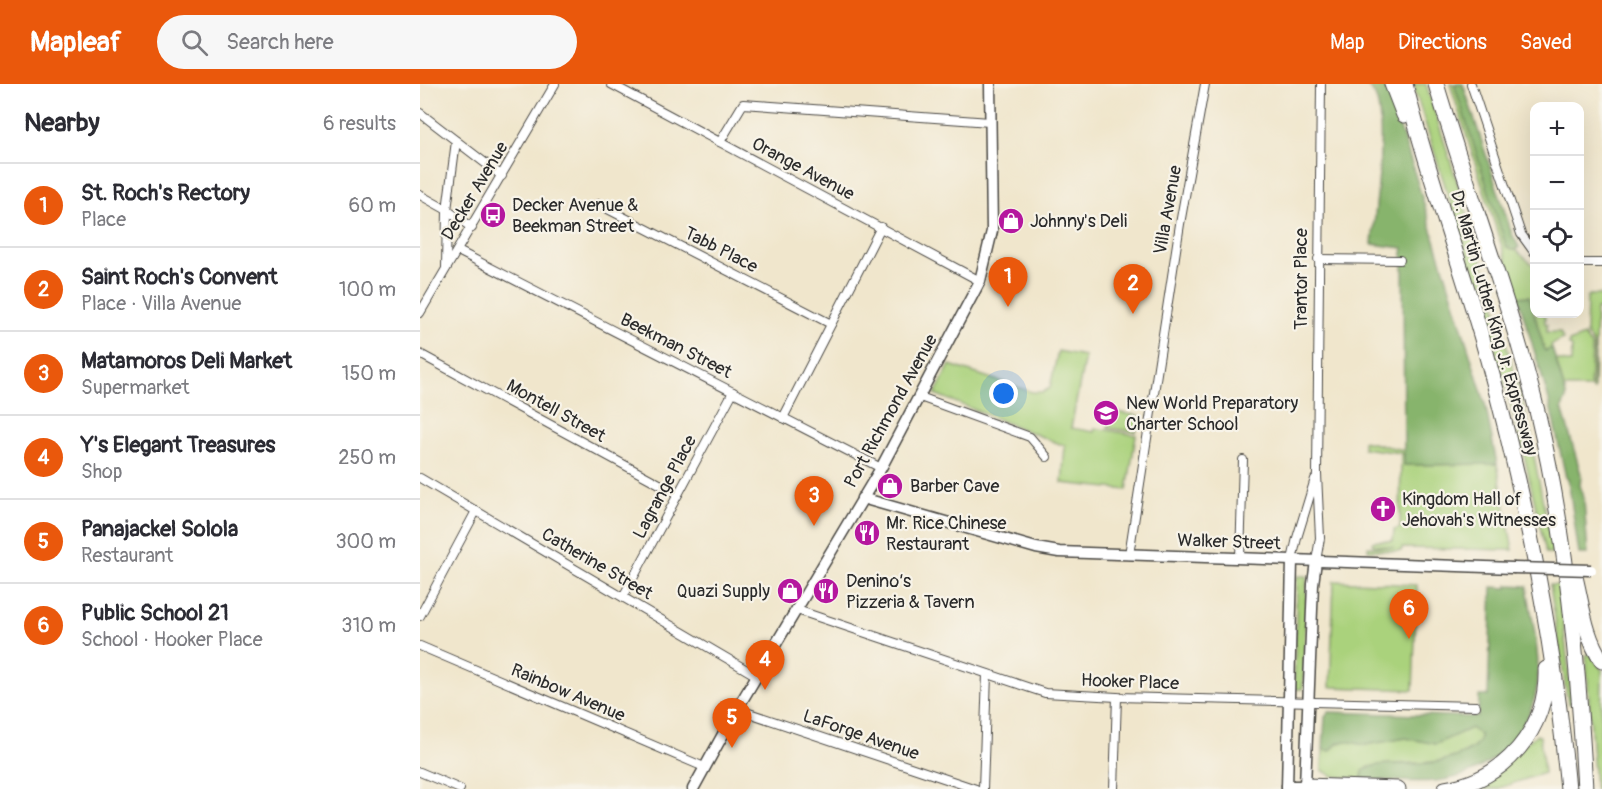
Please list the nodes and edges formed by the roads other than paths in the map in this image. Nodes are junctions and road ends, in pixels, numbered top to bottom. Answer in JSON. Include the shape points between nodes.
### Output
{"nodes":[{"id":1,"x":555,"y":84,"type":"edge"},
{"id":2,"x":611,"y":84,"type":"edge"},
{"id":3,"x":990,"y":84,"type":"edge"},
{"id":4,"x":1205,"y":84,"type":"edge"},
{"id":5,"x":1321,"y":84,"type":"edge"},
{"id":6,"x":1392,"y":84,"type":"edge"},
{"id":7,"x":1404,"y":84,"type":"edge"},
{"id":8,"x":1436,"y":84,"type":"edge"},
{"id":9,"x":1471,"y":84,"type":"edge"},
{"id":10,"x":420,"y":113,"type":"edge"},
{"id":11,"x":990,"y":122,"type":"junction"},
{"id":12,"x":456,"y":141,"type":"junction"},
{"id":13,"x":720,"y":142,"type":"junction"},
{"id":14,"x":502,"y":176,"type":"junction"},
{"id":15,"x":420,"y":195,"type":"edge"},
{"id":16,"x":597,"y":204,"type":"dead end"},
{"id":17,"x":447,"y":210,"type":"junction"},
{"id":18,"x":1444,"y":219,"type":"junction"},
{"id":19,"x":881,"y":227,"type":"junction"},
{"id":20,"x":472,"y":228,"type":"junction"},
{"id":21,"x":1530,"y":247,"type":"edge"},
{"id":22,"x":458,"y":251,"type":"junction"},
{"id":23,"x":1318,"y":259,"type":"junction"},
{"id":24,"x":1400,"y":260,"type":"dead end"},
{"id":25,"x":1584,"y":263,"type":"edge"},
{"id":26,"x":1602,"y":263,"type":"edge"},
{"id":27,"x":446,"y":269,"type":"junction"},
{"id":28,"x":980,"y":281,"type":"junction"},
{"id":29,"x":420,"y":313,"type":"edge"},
{"id":30,"x":831,"y":324,"type":"junction"},
{"id":31,"x":420,"y":354,"type":"edge"},
{"id":32,"x":733,"y":392,"type":"junction"},
{"id":33,"x":920,"y":397,"type":"junction"},
{"id":34,"x":783,"y":418,"type":"junction"},
{"id":35,"x":1047,"y":457,"type":"dead end"},
{"id":36,"x":1243,"y":460,"type":"dead end"},
{"id":37,"x":881,"y":468,"type":"junction"},
{"id":38,"x":1317,"y":474,"type":"junction"},
{"id":39,"x":420,"y":478,"type":"edge"},
{"id":40,"x":678,"y":495,"type":"junction"},
{"id":41,"x":862,"y":498,"type":"junction"},
{"id":42,"x":476,"y":511,"type":"junction"},
{"id":43,"x":1561,"y":523,"type":"junction"},
{"id":44,"x":1129,"y":555,"type":"junction"},
{"id":45,"x":1240,"y":558,"type":"junction"},
{"id":46,"x":1292,"y":560,"type":"junction"},
{"id":47,"x":1316,"y":561,"type":"junction"},
{"id":48,"x":1596,"y":571,"type":"edge"},
{"id":49,"x":623,"y":597,"type":"junction"},
{"id":50,"x":797,"y":610,"type":"junction"},
{"id":51,"x":420,"y":616,"type":"edge"},
{"id":52,"x":1548,"y":627,"type":"junction"},
{"id":53,"x":420,"y":646,"type":"edge"},
{"id":54,"x":1602,"y":661,"type":"edge"},
{"id":55,"x":987,"y":674,"type":"junction"},
{"id":56,"x":758,"y":676,"type":"junction"},
{"id":57,"x":1117,"y":698,"type":"junction"},
{"id":58,"x":1288,"y":702,"type":"junction"},
{"id":59,"x":1309,"y":703,"type":"junction"},
{"id":60,"x":1476,"y":706,"type":"dead end"},
{"id":61,"x":737,"y":709,"type":"junction"},
{"id":62,"x":704,"y":767,"type":"junction"},
{"id":63,"x":420,"y":772,"type":"edge"},
{"id":64,"x":1305,"y":786,"type":"junction"},
{"id":65,"x":1287,"y":787,"type":"edge"},
{"id":66,"x":460,"y":789,"type":"edge"},
{"id":67,"x":693,"y":789,"type":"edge"},
{"id":68,"x":976,"y":789,"type":"edge"},
{"id":69,"x":983,"y":789,"type":"edge"},
{"id":70,"x":1114,"y":789,"type":"edge"},
{"id":71,"x":1398,"y":789,"type":"edge"},
{"id":72,"x":1445,"y":789,"type":"edge"},
{"id":73,"x":1568,"y":789,"type":"edge"},
{"id":74,"x":1585,"y":789,"type":"edge"}],
"edges":[{"from":1,"to":14,"type":"street","name":"Decker Avenue"},
{"from":2,"to":13,"type":"street","name":"Orange Avenue"},
{"from":3,"to":11,"type":"street","name":"Port Richmond Avenue"},
{"from":4,"to":44,"type":"street","name":"Villa Avenue"},
{"from":5,"to":23,"type":"street","name":"Trantor Place"},
{"from":6,"to":18,"type":"highway"},
{"from":7,"to":18,"type":"highway","name":"Dr. Martin Luther King Jr. Expressway"},
{"from":8,"to":43,"type":"highway","name":"Dr. Martin Luther King Jr. Expressway","via":[[1519,344]]},
{"from":9,"to":21,"type":"street","via":[[1521,234]]},
{"from":10,"to":12,"type":"street"},
{"from":11,"to":13,"type":"street","via":[[743,104]]},
{"from":11,"to":28,"type":"street","name":"Port Richmond Avenue","via":[[992,231]]},
{"from":12,"to":14,"type":"street"},
{"from":12,"to":17,"type":"street"},
{"from":13,"to":19,"type":"street","name":"Orange Avenue"},
{"from":14,"to":20,"type":"street","name":"Decker Avenue"},
{"from":15,"to":17,"type":"street"},
{"from":16,"to":30,"type":"street","name":"Tabb Place"},
{"from":17,"to":20,"type":"street"},
{"from":17,"to":27,"type":"street"},
{"from":18,"to":52,"type":"highway","name":"Dr. Martin Luther King Jr. Expressway","via":[[1500,407]]},
{"from":19,"to":28,"type":"street","name":"Orange Avenue"},
{"from":19,"to":30,"type":"street"},
{"from":20,"to":22,"type":"street","name":"Decker Avenue"},
{"from":22,"to":27,"type":"street","name":"Decker Avenue"},
{"from":22,"to":32,"type":"street","name":"Beekman Street"},
{"from":23,"to":24,"type":"street"},
{"from":23,"to":38,"type":"street","name":"Trantor Place"},
{"from":25,"to":26,"type":"street"},
{"from":27,"to":29,"type":"street","name":"Decker Avenue"},
{"from":28,"to":33,"type":"street","name":"Port Richmond Avenue"},
{"from":30,"to":34,"type":"street"},
{"from":31,"to":40,"type":"street","name":"Montell Street"},
{"from":32,"to":34,"type":"street","name":"Beekman Street"},
{"from":32,"to":40,"type":"street","name":"Lagrange Place"},
{"from":33,"to":35,"type":"street","via":[[1030,437]]},
{"from":33,"to":37,"type":"street","name":"Port Richmond Avenue"},
{"from":34,"to":37,"type":"street","name":"Beekman Street"},
{"from":36,"to":45,"type":"street"},
{"from":37,"to":41,"type":"street","name":"Port Richmond Avenue"},
{"from":38,"to":46,"type":"street","name":"Trantor Place"},
{"from":38,"to":47,"type":"street","name":"Trantor Place","via":[[1320,538]]},
{"from":39,"to":42,"type":"street","name":"Catherine Street"},
{"from":40,"to":49,"type":"street","name":"Lagrange Place"},
{"from":41,"to":44,"type":"street","name":"Walker Street","via":[[1036,548]]},
{"from":41,"to":50,"type":"street","name":"Port Richmond Avenue"},
{"from":42,"to":49,"type":"street","name":"Catherine Street"},
{"from":42,"to":51,"type":"street"},
{"from":43,"to":54,"type":"highway","via":[[1587,628]]},
{"from":43,"to":74,"type":"highway","name":"Dr. Martin Luther King Jr. Expressway","via":[[1579,685]]},
{"from":44,"to":45,"type":"street","name":"Walker Street"},
{"from":45,"to":46,"type":"street","name":"Walker Street"},
{"from":46,"to":47,"type":"street","name":"Walker Street"},
{"from":46,"to":58,"type":"street","name":"Trantor Place"},
{"from":47,"to":48,"type":"street","name":"Walker Street","bridge":true},
{"from":47,"to":59,"type":"street","name":"Trantor Place"},
{"from":49,"to":56,"type":"street","name":"Catherine Street"},
{"from":50,"to":55,"type":"street","name":"Hooker Place"},
{"from":50,"to":56,"type":"street","name":"Port Richmond Avenue"},
{"from":52,"to":72,"type":"highway","via":[[1546,692],[1531,733],[1497,769]]},
{"from":52,"to":73,"type":"highway","name":"Dr. Martin Luther King Jr. Expressway"},
{"from":53,"to":62,"type":"street","name":"Rainbow Avenue"},
{"from":55,"to":57,"type":"street","name":"Hooker Place","via":[[1045,693]]},
{"from":55,"to":69,"type":"street"},
{"from":56,"to":61,"type":"street","name":"Port Richmond Avenue"},
{"from":57,"to":58,"type":"street","name":"Hooker Place"},
{"from":57,"to":70,"type":"street"},
{"from":58,"to":59,"type":"street","name":"Hooker Place"},
{"from":58,"to":65,"type":"street","name":"Trantor Place"},
{"from":59,"to":60,"type":"street","name":"Hooker Place"},
{"from":59,"to":64,"type":"street","name":"Trantor Place"},
{"from":61,"to":62,"type":"street","name":"Port Richmond Avenue"},
{"from":61,"to":68,"type":"street","name":"LaForge Avenue"},
{"from":62,"to":67,"type":"street","name":"Port Richmond Avenue"},
{"from":63,"to":66,"type":"street"},
{"from":64,"to":65,"type":"street"},
{"from":64,"to":71,"type":"highway"}]}
